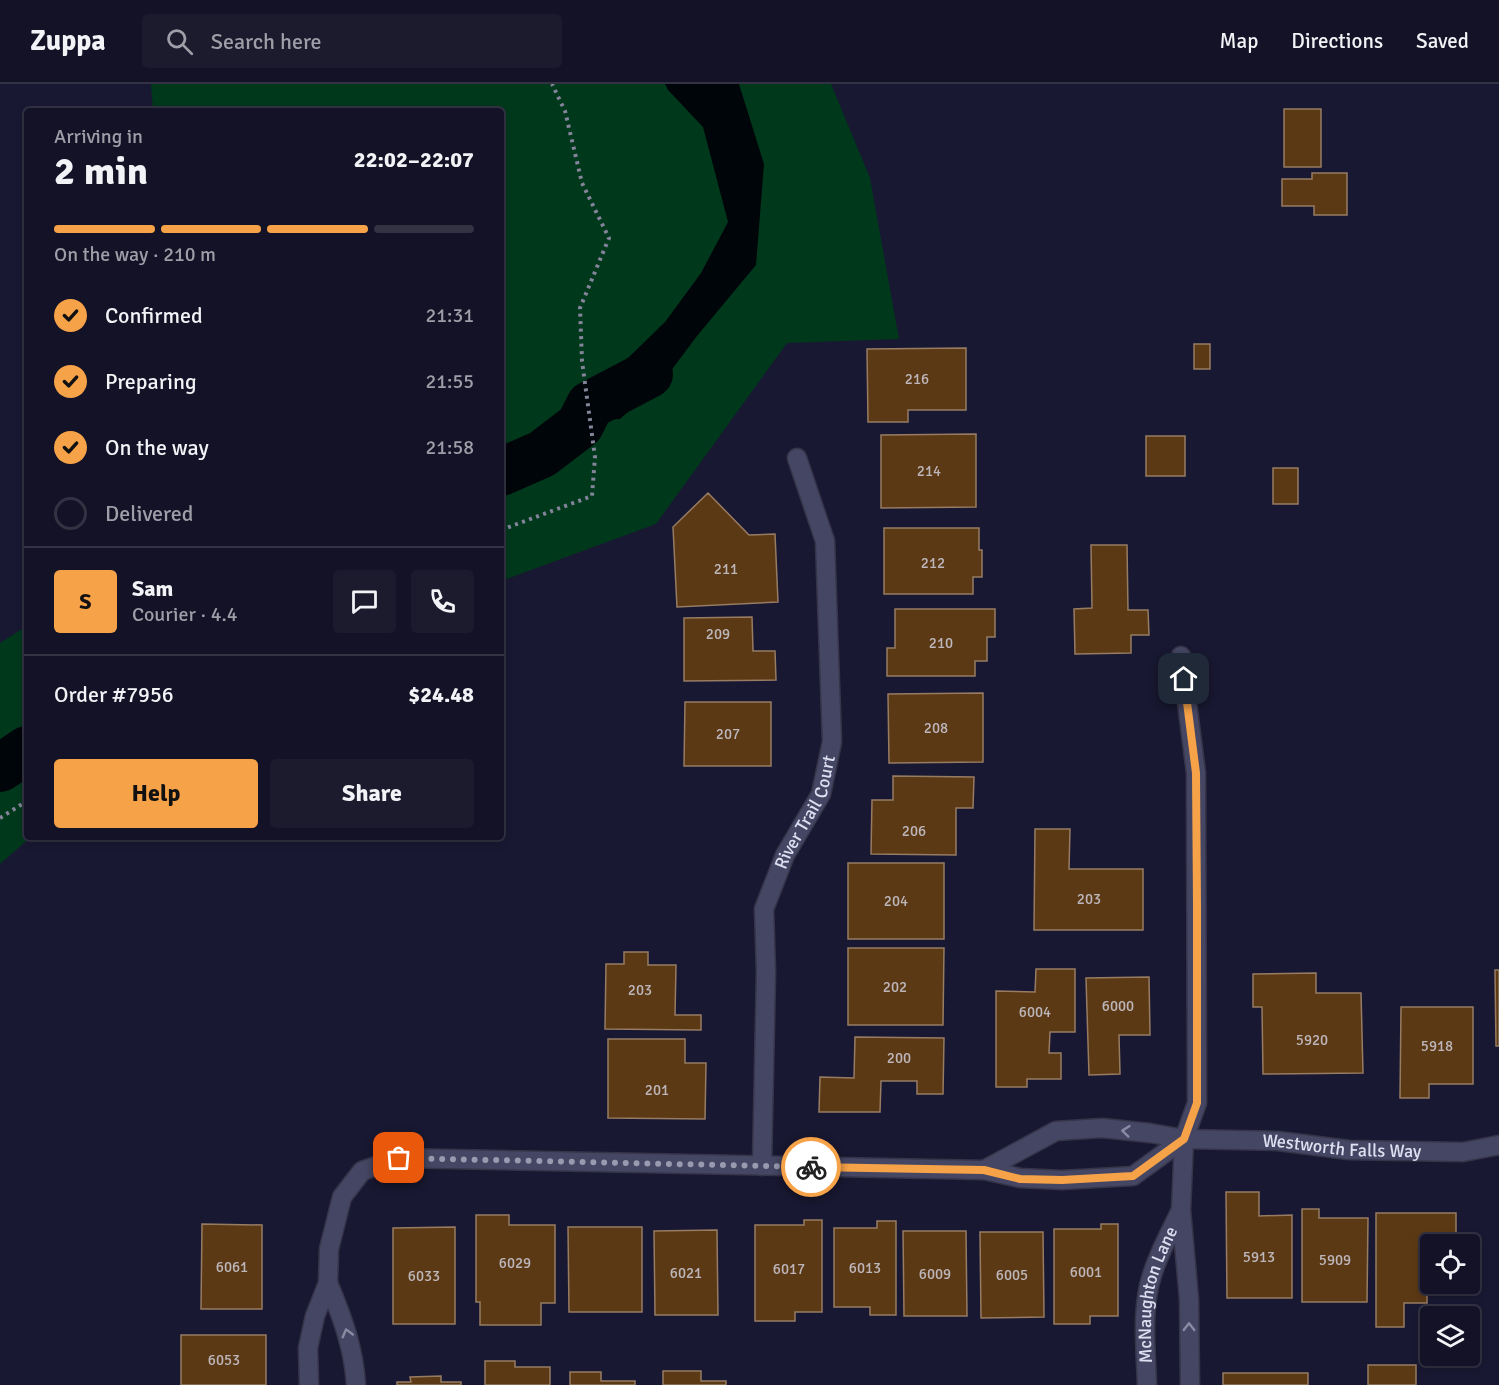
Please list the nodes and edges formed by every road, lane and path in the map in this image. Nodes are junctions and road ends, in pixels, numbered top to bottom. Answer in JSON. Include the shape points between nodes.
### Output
{"nodes":[{"id":1,"x":552,"y":84,"type":"edge"},
{"id":2,"x":797,"y":458,"type":"dead end"},
{"id":3,"x":504,"y":529,"type":"edge"},
{"id":4,"x":1181,"y":656,"type":"dead end"},
{"id":5,"x":24,"y":803,"type":"edge"},
{"id":6,"x":0,"y":818,"type":"edge"},
{"id":7,"x":1184,"y":1139,"type":"junction"},
{"id":8,"x":1499,"y":1145,"type":"edge"},
{"id":9,"x":762,"y":1166,"type":"junction"},
{"id":10,"x":984,"y":1170,"type":"junction"},
{"id":11,"x":1181,"y":1210,"type":"junction"},
{"id":12,"x":328,"y":1283,"type":"junction"},
{"id":13,"x":309,"y":1385,"type":"edge"},
{"id":14,"x":356,"y":1385,"type":"edge"},
{"id":15,"x":1147,"y":1385,"type":"edge"},
{"id":16,"x":1190,"y":1385,"type":"edge"}],
"edges":[{"from":1,"to":3,"type":"path","via":[[565,111],[582,183],[609,238],[580,308],[582,361],[595,458],[592,496]]},
{"from":2,"to":9,"type":"street","name":"River Trail Court","via":[[825,542],[832,742],[821,794],[785,855],[764,909]]},
{"from":4,"to":7,"type":"street","name":"McNaughton Lane","via":[[1196,773],[1197,883],[1197,1103]]},
{"from":5,"to":6,"type":"path"},
{"from":7,"to":8,"type":"street","name":"Westworth Falls Way","via":[[1278,1141],[1349,1150],[1463,1152]]},
{"from":7,"to":10,"type":"street","name":"Westworth Falls Way","one_way":true,"via":[[1102,1128],[1056,1131]]},
{"from":7,"to":10,"type":"street","name":"Westworth Falls Way","via":[[1133,1176],[1020,1179]]},
{"from":7,"to":11,"type":"street","name":"McNaughton Lane"},
{"from":9,"to":10,"type":"street","name":"Westworth Falls Way"},
{"from":9,"to":12,"type":"street","name":"Westworth Falls Way","via":[[399,1158],[363,1171],[342,1197],[329,1249]]},
{"from":11,"to":15,"type":"street","name":"McNaughton Lane","via":[[1149,1286]]},
{"from":16,"to":11,"type":"street","name":"McNaughton Lane","one_way":true,"via":[[1189,1299]]},
{"from":12,"to":13,"type":"street","via":[[308,1348]]},
{"from":14,"to":12,"type":"street","one_way":true,"via":[[342,1317]]}]}
